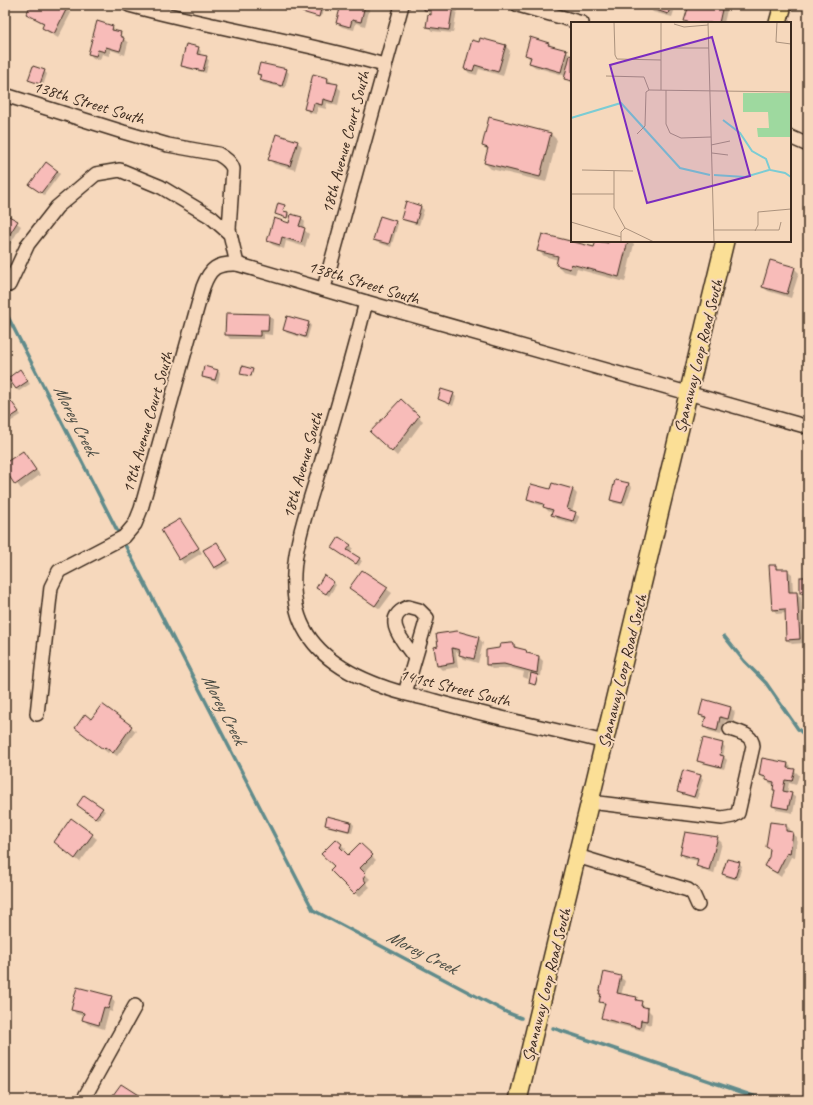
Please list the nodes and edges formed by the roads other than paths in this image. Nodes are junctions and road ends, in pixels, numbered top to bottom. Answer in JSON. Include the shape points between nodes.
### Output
{"nodes":[{"id":1,"x":129,"y":5,"type":"edge"},
{"id":2,"x":402,"y":5,"type":"edge"},
{"id":3,"x":518,"y":5,"type":"edge"},
{"id":4,"x":783,"y":5,"type":"edge"},
{"id":5,"x":578,"y":22,"type":"edge"},
{"id":6,"x":778,"y":22,"type":"edge"},
{"id":7,"x":384,"y":65,"type":"junction"},
{"id":8,"x":5,"y":95,"type":"edge"},
{"id":9,"x":791,"y":137,"type":"edge"},
{"id":10,"x":808,"y":145,"type":"edge"},
{"id":11,"x":229,"y":233,"type":"junction"},
{"id":12,"x":726,"y":242,"type":"edge"},
{"id":13,"x":237,"y":264,"type":"junction"},
{"id":14,"x":9,"y":285,"type":"dead end"},
{"id":15,"x":324,"y":288,"type":"junction"},
{"id":16,"x":366,"y":302,"type":"junction"},
{"id":17,"x":689,"y":393,"type":"junction"},
{"id":18,"x":808,"y":427,"type":"edge"},
{"id":19,"x":310,"y":638,"type":"joint"},
{"id":20,"x":415,"y":658,"type":"dead end"},
{"id":21,"x":405,"y":693,"type":"junction"},
{"id":22,"x":37,"y":714,"type":"dead end"},
{"id":23,"x":730,"y":729,"type":"dead end"},
{"id":24,"x":605,"y":742,"type":"junction"},
{"id":25,"x":590,"y":802,"type":"junction"},
{"id":26,"x":577,"y":856,"type":"junction"},
{"id":27,"x":698,"y":905,"type":"dead end"},
{"id":28,"x":135,"y":1006,"type":"dead end"},
{"id":29,"x":83,"y":1100,"type":"edge"},
{"id":30,"x":518,"y":1100,"type":"edge"}],
"edges":[{"from":1,"to":7,"type":"street","via":[[203,24],[307,44]]},
{"from":2,"to":7,"type":"street","name":"18th Avenue Court South"},
{"from":3,"to":5,"type":"street"},
{"from":4,"to":6,"type":"main road"},
{"from":7,"to":15,"type":"street","name":"18th Avenue Court South"},
{"from":8,"to":11,"type":"street","name":"138th Street South","via":[[168,145],[218,154],[225,158],[232,164],[234,176],[228,219]]},
{"from":9,"to":10,"type":"street"},
{"from":11,"to":13,"type":"street","name":"138th Street South"},
{"from":11,"to":14,"type":"street","via":[[211,217],[162,187],[120,170],[96,174],[52,213],[28,244]]},
{"from":12,"to":17,"type":"main road","name":"Spanaway Loop Road South"},
{"from":13,"to":15,"type":"street","name":"138th Street South"},
{"from":13,"to":22,"type":"street","name":"19th Avenue Court South","via":[[221,264],[207,277],[135,524],[124,536],[59,571],[51,587]]},
{"from":15,"to":16,"type":"street","name":"138th Street South"},
{"from":16,"to":17,"type":"street","name":"138th Street South"},
{"from":16,"to":19,"type":"street","name":"18th Avenue South","via":[[297,553],[295,599],[301,621]]},
{"from":17,"to":18,"type":"street","name":"138th Street South"},
{"from":17,"to":24,"type":"main road","name":"Spanaway Loop Road South"},
{"from":19,"to":21,"type":"street","name":"141st Street South","via":[[333,661],[350,673],[382,687]]},
{"from":20,"to":21,"type":"street"},
{"from":21,"to":24,"type":"street","name":"141st Street South"},
{"from":23,"to":25,"type":"street","via":[[752,740],[740,805],[738,813],[734,816],[722,818]]},
{"from":24,"to":25,"type":"main road","name":"Spanaway Loop Road South"},
{"from":25,"to":26,"type":"main road","name":"Spanaway Loop Road South"},
{"from":26,"to":27,"type":"street","via":[[688,890]]},
{"from":26,"to":30,"type":"main road","name":"Spanaway Loop Road South"},
{"from":28,"to":29,"type":"street"}]}
